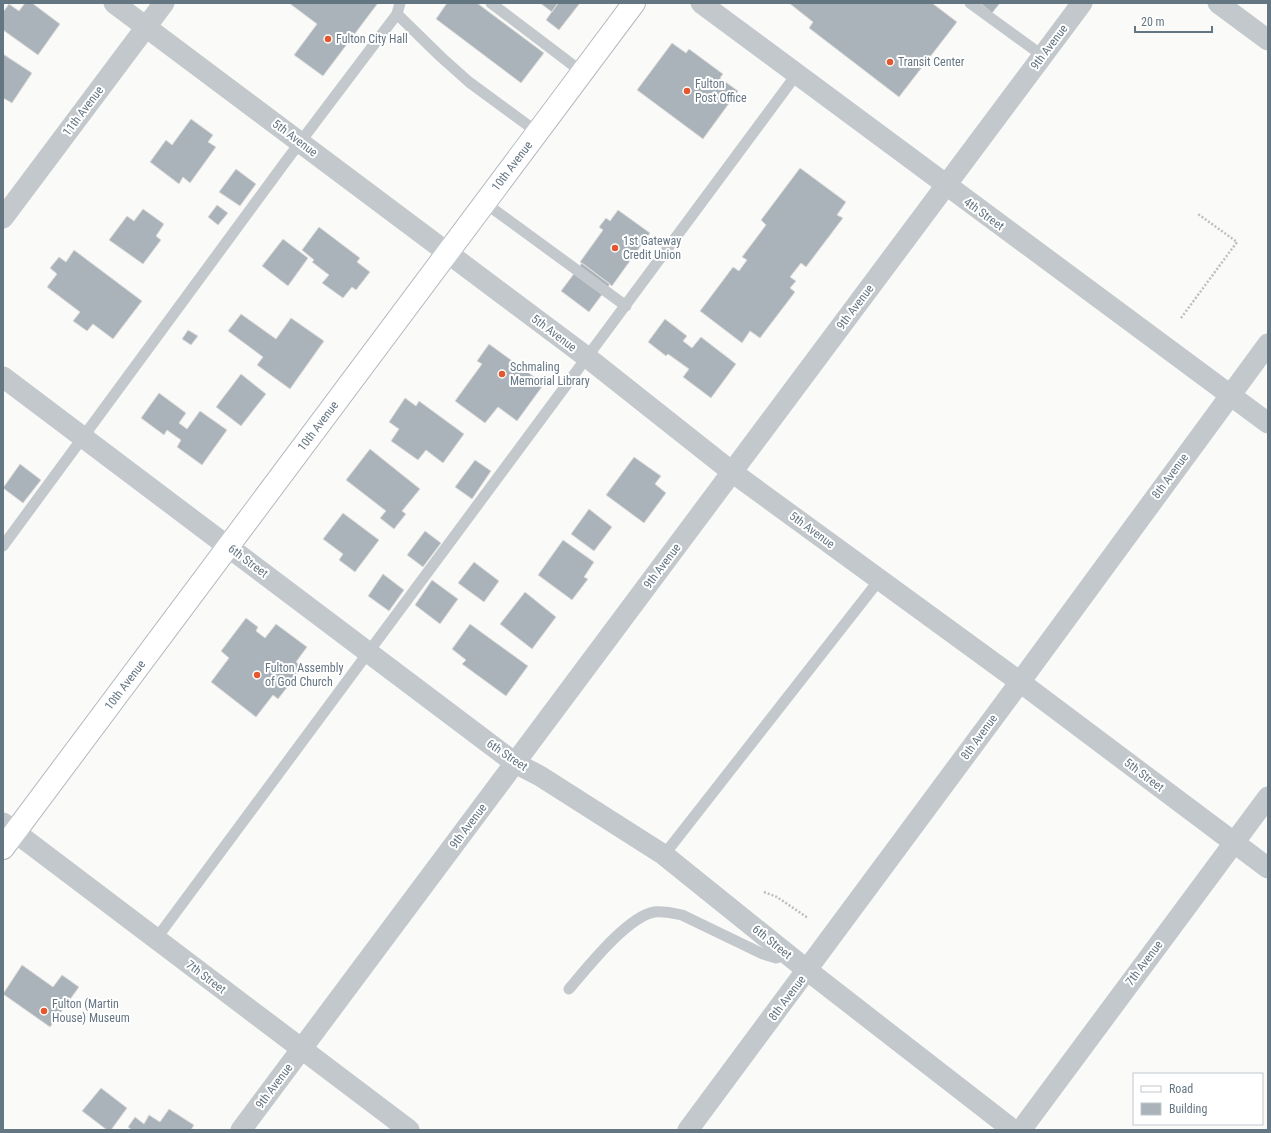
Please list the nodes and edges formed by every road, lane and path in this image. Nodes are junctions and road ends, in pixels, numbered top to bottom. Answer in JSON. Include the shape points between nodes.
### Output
{"nodes":[{"id":1,"x":114,"y":3,"type":"edge"},
{"id":2,"x":164,"y":3,"type":"edge"},
{"id":3,"x":400,"y":3,"type":"edge"},
{"id":4,"x":491,"y":3,"type":"edge"},
{"id":5,"x":634,"y":3,"type":"edge"},
{"id":6,"x":701,"y":3,"type":"edge"},
{"id":7,"x":970,"y":3,"type":"edge"},
{"id":8,"x":1082,"y":3,"type":"edge"},
{"id":9,"x":1218,"y":3,"type":"edge"},
{"id":10,"x":397,"y":14,"type":"junction"},
{"id":11,"x":146,"y":26,"type":"junction"},
{"id":12,"x":1268,"y":40,"type":"edge"},
{"id":13,"x":1043,"y":56,"type":"junction"},
{"id":14,"x":582,"y":72,"type":"junction"},
{"id":15,"x":796,"y":75,"type":"junction"},
{"id":16,"x":537,"y":132,"type":"junction"},
{"id":17,"x":300,"y":142,"type":"junction"},
{"id":18,"x":946,"y":186,"type":"junction"},
{"id":19,"x":485,"y":203,"type":"junction"},
{"id":20,"x":1198,"y":214,"type":"dead end"},
{"id":21,"x":3,"y":218,"type":"edge"},
{"id":22,"x":448,"y":253,"type":"junction"},
{"id":23,"x":626,"y":306,"type":"junction"},
{"id":24,"x":1181,"y":318,"type":"dead end"},
{"id":25,"x":1266,"y":351,"type":"edge"},
{"id":26,"x":588,"y":358,"type":"junction"},
{"id":27,"x":3,"y":377,"type":"edge"},
{"id":28,"x":1230,"y":395,"type":"junction"},
{"id":29,"x":1268,"y":423,"type":"edge"},
{"id":30,"x":83,"y":437,"type":"junction"},
{"id":31,"x":732,"y":472,"type":"junction"},
{"id":32,"x":3,"y":546,"type":"edge"},
{"id":33,"x":228,"y":546,"type":"junction"},
{"id":34,"x":880,"y":579,"type":"junction"},
{"id":35,"x":369,"y":653,"type":"junction"},
{"id":36,"x":1020,"y":682,"type":"junction"},
{"id":37,"x":515,"y":763,"type":"junction"},
{"id":38,"x":1268,"y":797,"type":"edge"},
{"id":39,"x":7,"y":834,"type":"edge"},
{"id":40,"x":1234,"y":842,"type":"junction"},
{"id":41,"x":664,"y":855,"type":"junction"},
{"id":42,"x":1268,"y":868,"type":"edge"},
{"id":43,"x":764,"y":892,"type":"dead end"},
{"id":44,"x":808,"y":918,"type":"dead end"},
{"id":45,"x":156,"y":939,"type":"junction"},
{"id":46,"x":787,"y":954,"type":"junction"},
{"id":47,"x":807,"y":970,"type":"junction"},
{"id":48,"x":569,"y":989,"type":"dead end"},
{"id":49,"x":302,"y":1049,"type":"junction"},
{"id":50,"x":241,"y":1130,"type":"edge"},
{"id":51,"x":409,"y":1130,"type":"edge"},
{"id":52,"x":688,"y":1130,"type":"edge"},
{"id":53,"x":1014,"y":1130,"type":"edge"},
{"id":54,"x":1021,"y":1130,"type":"edge"}],
"edges":[{"from":1,"to":11,"type":"street"},
{"from":2,"to":11,"type":"street","name":"11th Avenue"},
{"from":3,"to":10,"type":"lane"},
{"from":4,"to":14,"type":"lane"},
{"from":5,"to":14,"type":"street","name":"10th Avenue"},
{"from":6,"to":15,"type":"street","name":"4th Street"},
{"from":7,"to":13,"type":"lane"},
{"from":8,"to":13,"type":"street","name":"9th Avenue"},
{"from":9,"to":12,"type":"street"},
{"from":10,"to":16,"type":"lane","via":[[469,82]]},
{"from":10,"to":17,"type":"lane"},
{"from":11,"to":17,"type":"street","name":"5th Avenue"},
{"from":11,"to":21,"type":"street","name":"11th Avenue"},
{"from":13,"to":18,"type":"street","name":"9th Avenue"},
{"from":14,"to":16,"type":"street","name":"10th Avenue"},
{"from":15,"to":18,"type":"street","name":"4th Street"},
{"from":15,"to":23,"type":"lane"},
{"from":16,"to":19,"type":"street","name":"10th Avenue"},
{"from":17,"to":22,"type":"street","name":"5th Avenue"},
{"from":17,"to":30,"type":"lane"},
{"from":18,"to":28,"type":"street","name":"4th Street"},
{"from":18,"to":31,"type":"street","name":"9th Avenue"},
{"from":19,"to":22,"type":"street","name":"10th Avenue"},
{"from":19,"to":23,"type":"lane"},
{"from":20,"to":24,"type":"path","via":[[1237,242]]},
{"from":22,"to":26,"type":"street","name":"5th Avenue"},
{"from":22,"to":33,"type":"street","name":"10th Avenue"},
{"from":23,"to":26,"type":"lane"},
{"from":25,"to":28,"type":"street","name":"8th Avenue"},
{"from":26,"to":31,"type":"street","name":"5th Avenue"},
{"from":26,"to":35,"type":"lane"},
{"from":27,"to":30,"type":"street","name":"6th Street"},
{"from":28,"to":29,"type":"street","name":"4th Street"},
{"from":28,"to":36,"type":"street","name":"8th Avenue"},
{"from":30,"to":32,"type":"lane"},
{"from":30,"to":33,"type":"street","name":"6th Street"},
{"from":31,"to":34,"type":"street","name":"5th Avenue"},
{"from":31,"to":37,"type":"street","name":"9th Avenue"},
{"from":33,"to":35,"type":"street","name":"6th Street"},
{"from":33,"to":39,"type":"street","name":"10th Avenue"},
{"from":34,"to":36,"type":"street","name":"5th Avenue"},
{"from":34,"to":41,"type":"lane"},
{"from":35,"to":37,"type":"street","name":"6th Street"},
{"from":35,"to":45,"type":"lane"},
{"from":36,"to":40,"type":"street","name":"5th Street"},
{"from":36,"to":47,"type":"street","name":"8th Avenue"},
{"from":37,"to":41,"type":"street","name":"6th Street","via":[[540,776]]},
{"from":37,"to":49,"type":"street","name":"9th Avenue"},
{"from":38,"to":40,"type":"street","name":"7th Avenue"},
{"from":39,"to":45,"type":"street","name":"7th Street"},
{"from":40,"to":42,"type":"street","name":"5th Street"},
{"from":40,"to":54,"type":"street","name":"7th Avenue"},
{"from":41,"to":46,"type":"street","name":"6th Street"},
{"from":43,"to":44,"type":"path","via":[[777,897]]},
{"from":45,"to":49,"type":"street","name":"7th Street"},
{"from":46,"to":47,"type":"street","name":"6th Street"},
{"from":46,"to":48,"type":"lane","via":[[776,958],[763,954],[682,915],[653,912],[634,922],[618,935]]},
{"from":47,"to":52,"type":"street","name":"8th Avenue"},
{"from":47,"to":53,"type":"street","name":"6th Street"},
{"from":49,"to":50,"type":"street","name":"9th Avenue"},
{"from":49,"to":51,"type":"street","name":"7th Street"}]}
